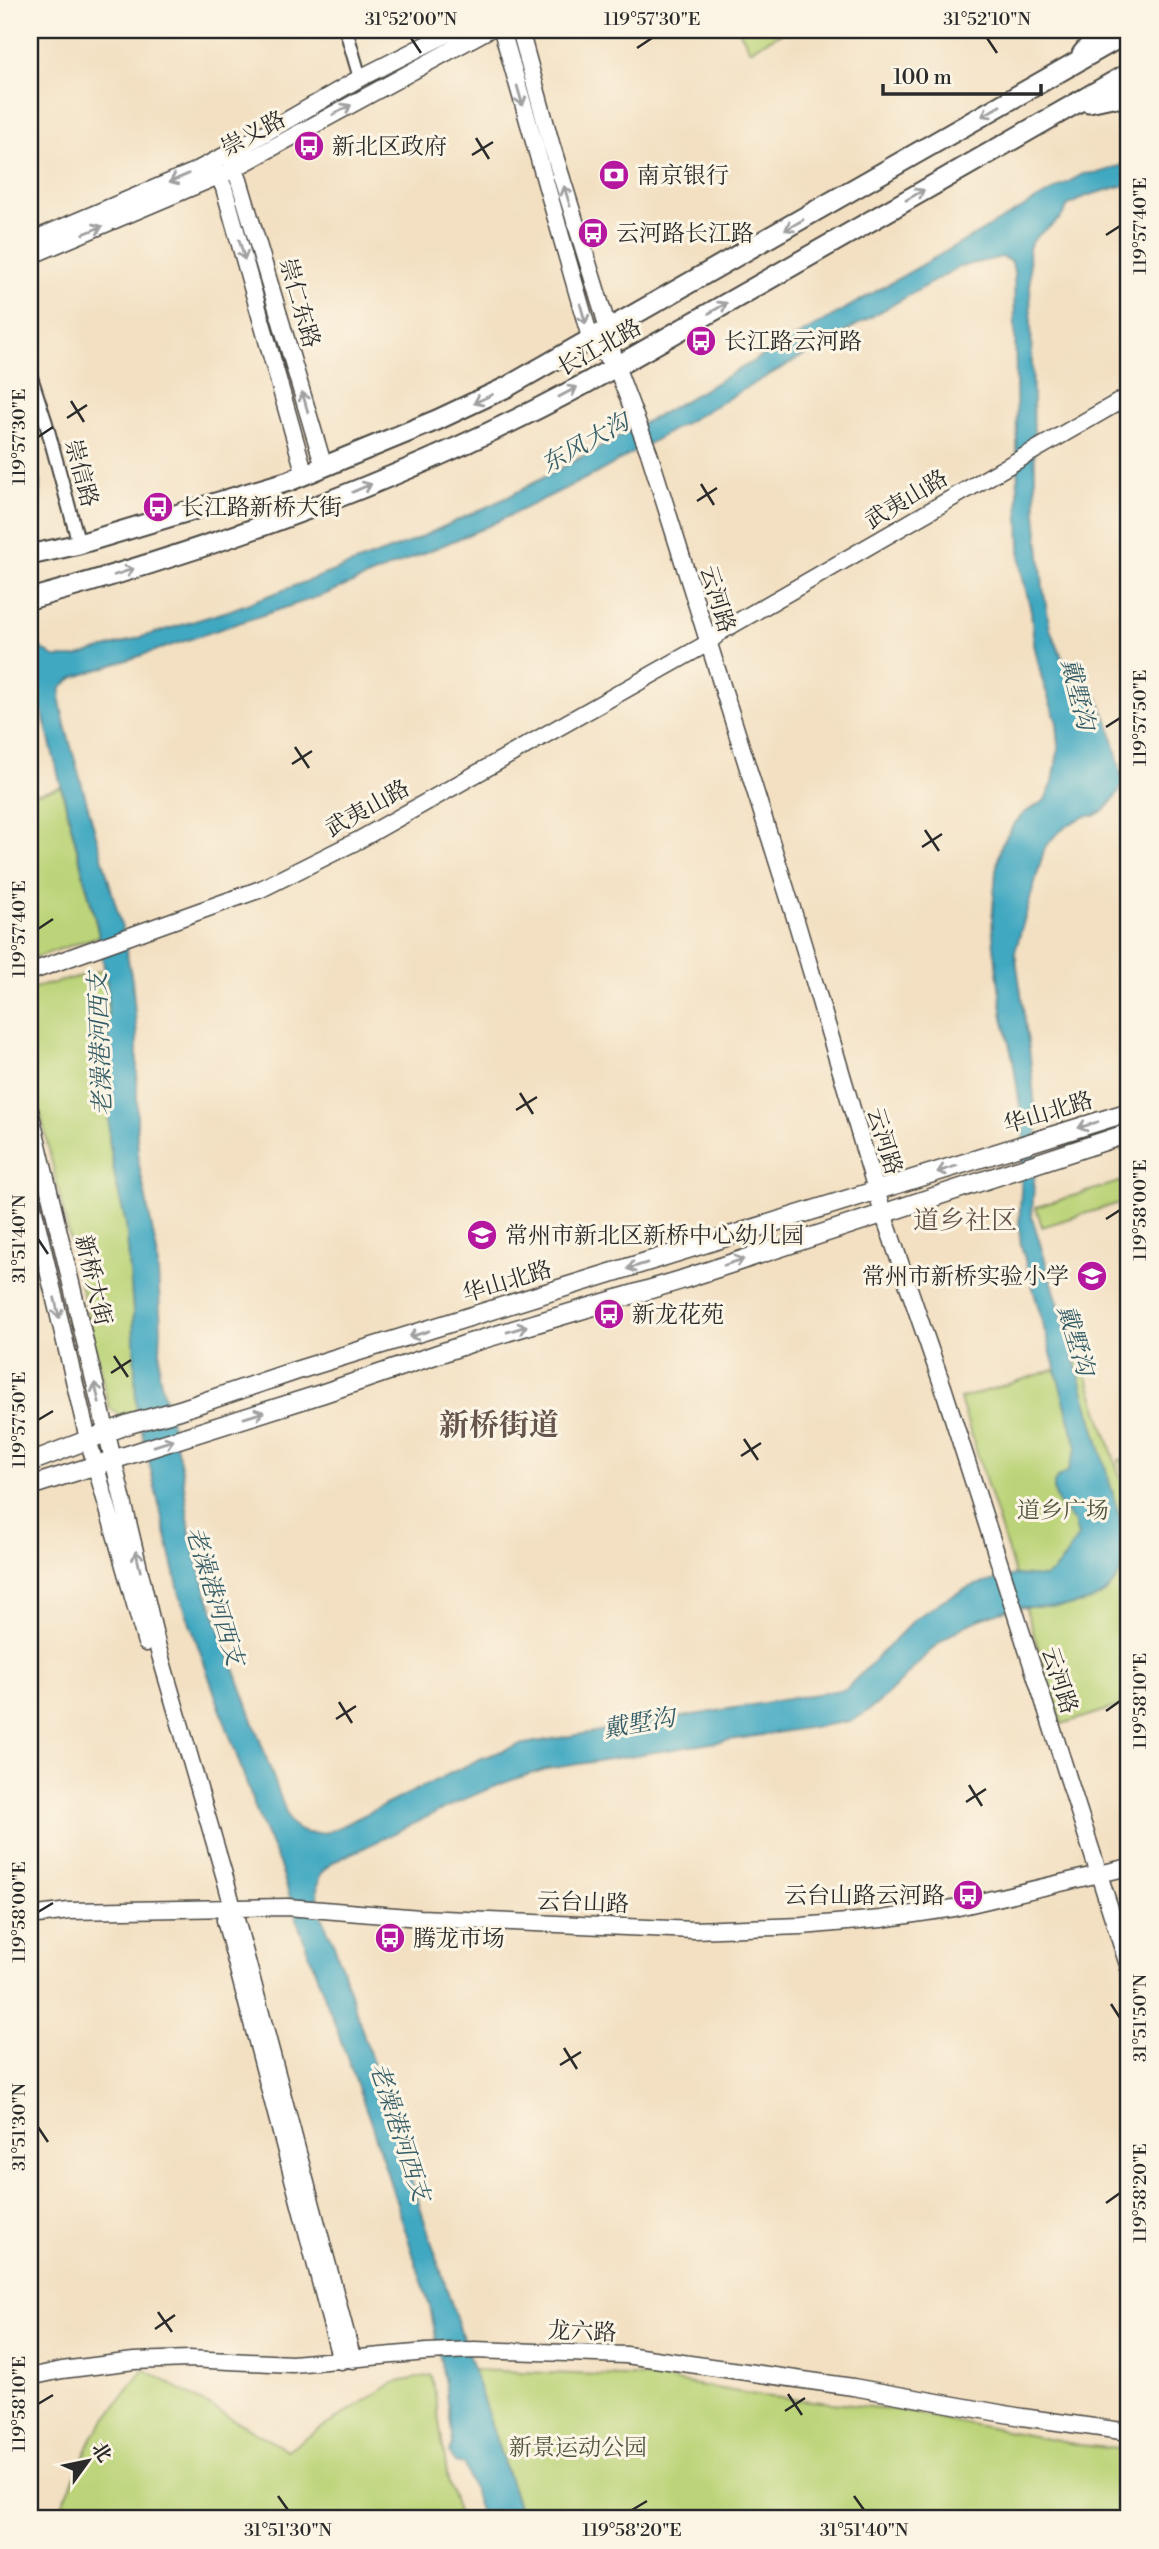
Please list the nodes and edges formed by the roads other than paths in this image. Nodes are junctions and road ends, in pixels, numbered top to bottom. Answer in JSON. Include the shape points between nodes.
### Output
{"nodes":[{"id":1,"x":346,"y":30,"type":"edge"},
{"id":2,"x":455,"y":30,"type":"edge"},
{"id":3,"x":488,"y":30,"type":"edge"},
{"id":4,"x":502,"y":30,"type":"edge"},
{"id":5,"x":520,"y":30,"type":"edge"},
{"id":6,"x":1102,"y":30,"type":"edge"},
{"id":7,"x":1129,"y":32,"type":"edge"},
{"id":8,"x":1072,"y":65,"type":"junction"},
{"id":9,"x":1129,"y":73,"type":"edge"},
{"id":10,"x":360,"y":78,"type":"junction"},
{"id":11,"x":1129,"y":100,"type":"edge"},
{"id":12,"x":1071,"y":107,"type":"junction"},
{"id":13,"x":231,"y":162,"type":"junction"},
{"id":14,"x":216,"y":169,"type":"junction"},
{"id":15,"x":30,"y":241,"type":"edge"},
{"id":16,"x":30,"y":256,"type":"edge"},
{"id":17,"x":600,"y":336,"type":"junction"},
{"id":18,"x":616,"y":366,"type":"junction"},
{"id":19,"x":30,"y":374,"type":"edge"},
{"id":20,"x":1129,"y":396,"type":"edge"},
{"id":21,"x":1129,"y":406,"type":"edge"},
{"id":22,"x":1038,"y":453,"type":"junction"},
{"id":23,"x":324,"y":467,"type":"junction"},
{"id":24,"x":305,"y":475,"type":"junction"},
{"id":25,"x":74,"y":544,"type":"junction"},
{"id":26,"x":30,"y":555,"type":"edge"},
{"id":27,"x":30,"y":599,"type":"edge"},
{"id":28,"x":708,"y":643,"type":"junction"},
{"id":29,"x":30,"y":971,"type":"edge"},
{"id":30,"x":30,"y":1111,"type":"edge"},
{"id":31,"x":1129,"y":1112,"type":"edge"},
{"id":32,"x":1129,"y":1133,"type":"edge"},
{"id":33,"x":876,"y":1192,"type":"junction"},
{"id":34,"x":30,"y":1194,"type":"edge"},
{"id":35,"x":883,"y":1213,"type":"junction"},
{"id":36,"x":107,"y":1432,"type":"junction"},
{"id":37,"x":88,"y":1439,"type":"junction"},
{"id":38,"x":114,"y":1459,"type":"junction"},
{"id":39,"x":30,"y":1462,"type":"edge"},
{"id":40,"x":96,"y":1465,"type":"junction"},
{"id":41,"x":30,"y":1486,"type":"edge"},
{"id":42,"x":1129,"y":1867,"type":"edge"},
{"id":43,"x":1101,"y":1874,"type":"junction"},
{"id":44,"x":227,"y":1907,"type":"junction"},
{"id":45,"x":30,"y":1916,"type":"edge"},
{"id":46,"x":1129,"y":1968,"type":"edge"},
{"id":47,"x":347,"y":2361,"type":"junction"},
{"id":48,"x":30,"y":2377,"type":"edge"},
{"id":49,"x":1129,"y":2432,"type":"edge"}],
"edges":[{"from":1,"to":10,"type":"street"},
{"from":2,"to":10,"type":"street","name":"崇义路"},
{"from":13,"to":3,"type":"street","name":"崇义路","one_way":true},
{"from":4,"to":17,"type":"street","name":"云河路","one_way":true},
{"from":17,"to":5,"type":"street","name":"云河路","one_way":true},
{"from":6,"to":8,"type":"main road"},
{"from":7,"to":8,"type":"main road","name":"长江北路"},
{"from":8,"to":17,"type":"main road","name":"长江北路","one_way":true},
{"from":9,"to":12,"type":"main road","name":"长江北路"},
{"from":10,"to":13,"type":"street","name":"崇义路"},
{"from":11,"to":12,"type":"main road","via":[[1112,97]]},
{"from":18,"to":12,"type":"main road","name":"长江北路","one_way":true},
{"from":13,"to":14,"type":"street","name":"崇义路"},
{"from":23,"to":13,"type":"street","name":"崇仁东路","one_way":true},
{"from":14,"to":15,"type":"street","name":"崇义路","one_way":true},
{"from":16,"to":14,"type":"street","name":"崇义路","one_way":true},
{"from":14,"to":24,"type":"street","name":"崇仁东路","one_way":true},
{"from":17,"to":18,"type":"street","name":"云河路"},
{"from":17,"to":23,"type":"main road","name":"长江北路","one_way":true,"via":[[507,387]]},
{"from":27,"to":18,"type":"main road","name":"长江北路","one_way":true,"via":[[337,499],[521,417]]},
{"from":18,"to":28,"type":"street","name":"云河路","via":[[649,453]]},
{"from":19,"to":25,"type":"street","name":"崇信路"},
{"from":20,"to":22,"type":"street","name":"武夷山路"},
{"from":21,"to":22,"type":"street","name":"武夷山路"},
{"from":22,"to":28,"type":"street","name":"武夷山路","via":[[940,516],[723,641]]},
{"from":23,"to":24,"type":"main road","name":"长江北路"},
{"from":24,"to":25,"type":"main road","name":"长江北路"},
{"from":25,"to":26,"type":"main road","name":"长江北路"},
{"from":28,"to":29,"type":"street","name":"武夷山路","via":[[359,840],[261,889]]},
{"from":28,"to":33,"type":"street","name":"云河路"},
{"from":36,"to":30,"type":"street","name":"新桥大街","one_way":true},
{"from":31,"to":33,"type":"main road","name":"华山北路","one_way":true},
{"from":32,"to":35,"type":"main road","name":"华山北路"},
{"from":33,"to":35,"type":"street","name":"云河路"},
{"from":33,"to":36,"type":"main road","name":"华山北路","one_way":true},
{"from":34,"to":37,"type":"street","name":"新桥大街","one_way":true},
{"from":38,"to":35,"type":"main road","name":"华山北路","one_way":true},
{"from":35,"to":43,"type":"street","name":"云河路"},
{"from":36,"to":37,"type":"main road"},
{"from":36,"to":38,"type":"street","name":"新桥大街"},
{"from":37,"to":39,"type":"main road"},
{"from":37,"to":40,"type":"street","name":"新桥大街"},
{"from":38,"to":40,"type":"main road"},
{"from":44,"to":38,"type":"street","name":"新桥大街","one_way":true,"via":[[158,1648]]},
{"from":40,"to":41,"type":"main road"},
{"from":40,"to":44,"type":"street","name":"新桥大街"},
{"from":42,"to":43,"type":"street","name":"云台山路"},
{"from":43,"to":44,"type":"street","name":"云台山路","via":[[954,1908],[802,1926],[694,1930]]},
{"from":43,"to":46,"type":"street","name":"云河路"},
{"from":44,"to":45,"type":"street","name":"云台山路"},
{"from":44,"to":47,"type":"street"},
{"from":47,"to":48,"type":"street","name":"龙六路","via":[[292,2364],[190,2358],[134,2361]]},
{"from":47,"to":49,"type":"street","name":"龙六路","via":[[474,2350],[626,2356]]}]}
